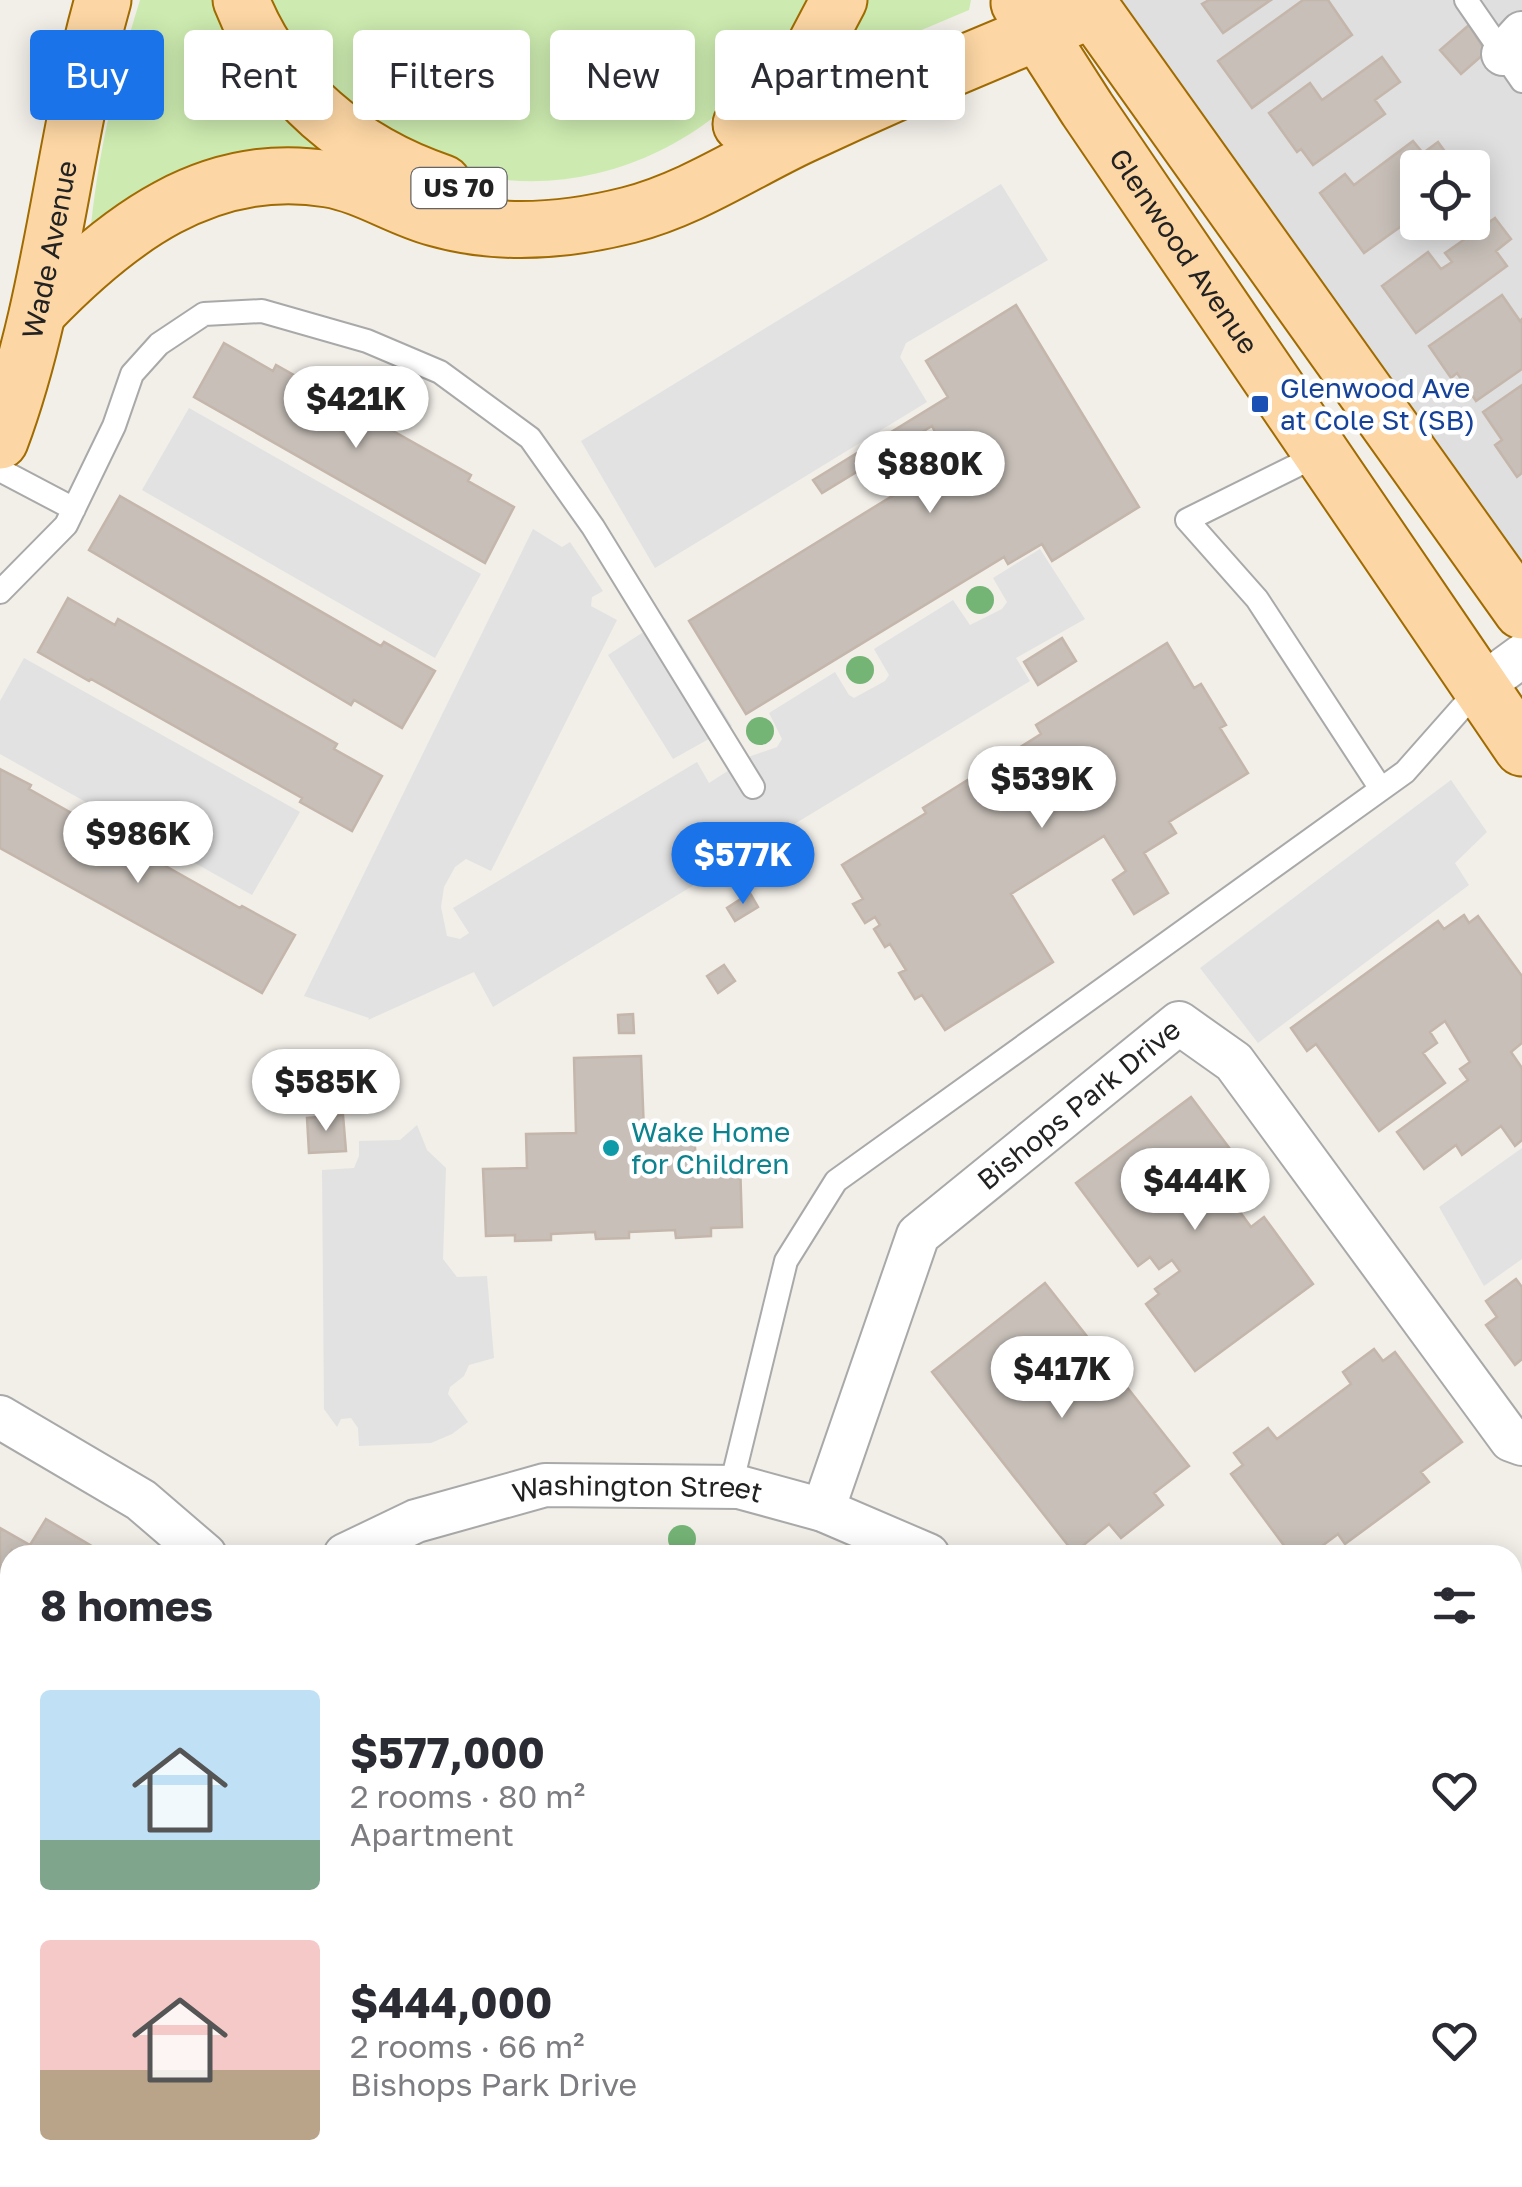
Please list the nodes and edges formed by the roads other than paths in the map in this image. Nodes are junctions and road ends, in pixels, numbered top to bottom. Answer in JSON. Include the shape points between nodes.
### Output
{"nodes":[{"id":1,"x":68,"y":0,"type":"edge"},
{"id":2,"x":104,"y":0,"type":"edge"},
{"id":3,"x":241,"y":0,"type":"edge"},
{"id":4,"x":839,"y":0,"type":"edge"},
{"id":5,"x":1466,"y":0,"type":"edge"},
{"id":6,"x":1097,"y":3,"type":"edge"},
{"id":7,"x":1029,"y":9,"type":"edge"},
{"id":8,"x":1516,"y":56,"type":"edge"},
{"id":9,"x":741,"y":124,"type":"junction"},
{"id":10,"x":19,"y":314,"type":"edge"},
{"id":11,"x":0,"y":440,"type":"edge"},
{"id":12,"x":1322,"y":453,"type":"junction"},
{"id":13,"x":0,"y":470,"type":"edge"},
{"id":14,"x":74,"y":509,"type":"junction"},
{"id":15,"x":0,"y":592,"type":"edge"},
{"id":16,"x":1522,"y":611,"type":"edge"},
{"id":17,"x":1502,"y":671,"type":"edge"},
{"id":18,"x":1522,"y":748,"type":"edge"},
{"id":19,"x":753,"y":787,"type":"dead end"},
{"id":20,"x":1381,"y":789,"type":"junction"},
{"id":21,"x":0,"y":1418,"type":"edge"},
{"id":22,"x":1522,"y":1444,"type":"edge"},
{"id":23,"x":731,"y":1486,"type":"junction"},
{"id":24,"x":823,"y":1510,"type":"junction"},
{"id":25,"x":193,"y":1545,"type":"edge"},
{"id":26,"x":366,"y":1545,"type":"edge"},
{"id":27,"x":905,"y":1545,"type":"edge"}],
"edges":[{"from":1,"to":10,"type":"main road","name":"Wade Avenue","via":[[27,168]]},
{"from":2,"to":10,"type":"main road","name":"Wade Avenue"},
{"from":3,"to":9,"type":"main road","number":"US 70","via":[[266,51],[328,122],[386,160],[456,188],[533,198],[619,186],[688,158]]},
{"from":4,"to":9,"type":"main road","number":"US 70","via":[[811,53]]},
{"from":5,"to":8,"type":"lane"},
{"from":6,"to":7,"type":"main road"},
{"from":6,"to":16,"type":"main road"},
{"from":7,"to":9,"type":"main road"},
{"from":7,"to":10,"type":"main road","via":[[664,204],[588,224],[482,229],[356,187],[268,176],[158,211]]},
{"from":7,"to":12,"type":"main road","name":"Glenwood Avenue"},
{"from":10,"to":11,"type":"main road","name":"Wade Avenue"},
{"from":12,"to":17,"type":"main road","name":"Glenwood Avenue"},
{"from":12,"to":20,"type":"lane","via":[[1187,520],[1257,598]]},
{"from":13,"to":14,"type":"lane"},
{"from":14,"to":15,"type":"lane"},
{"from":14,"to":19,"type":"lane","via":[[132,374],[160,344],[204,314],[262,311],[367,341],[440,372],[530,438],[594,527]]},
{"from":17,"to":18,"type":"main road","name":"Glenwood Avenue"},
{"from":17,"to":20,"type":"lane"},
{"from":20,"to":23,"type":"lane","via":[[836,1181],[786,1260]]},
{"from":21,"to":25,"type":"street","via":[[141,1500]]},
{"from":22,"to":24,"type":"street","name":"Bishops Park Drive","via":[[1512,1440],[1234,1062],[1179,1023],[918,1234]]},
{"from":23,"to":24,"type":"street","name":"Washington Street"},
{"from":23,"to":26,"type":"street","name":"Washington Street","via":[[545,1484],[416,1521]]},
{"from":24,"to":27,"type":"street","name":"Washington Street"}]}
